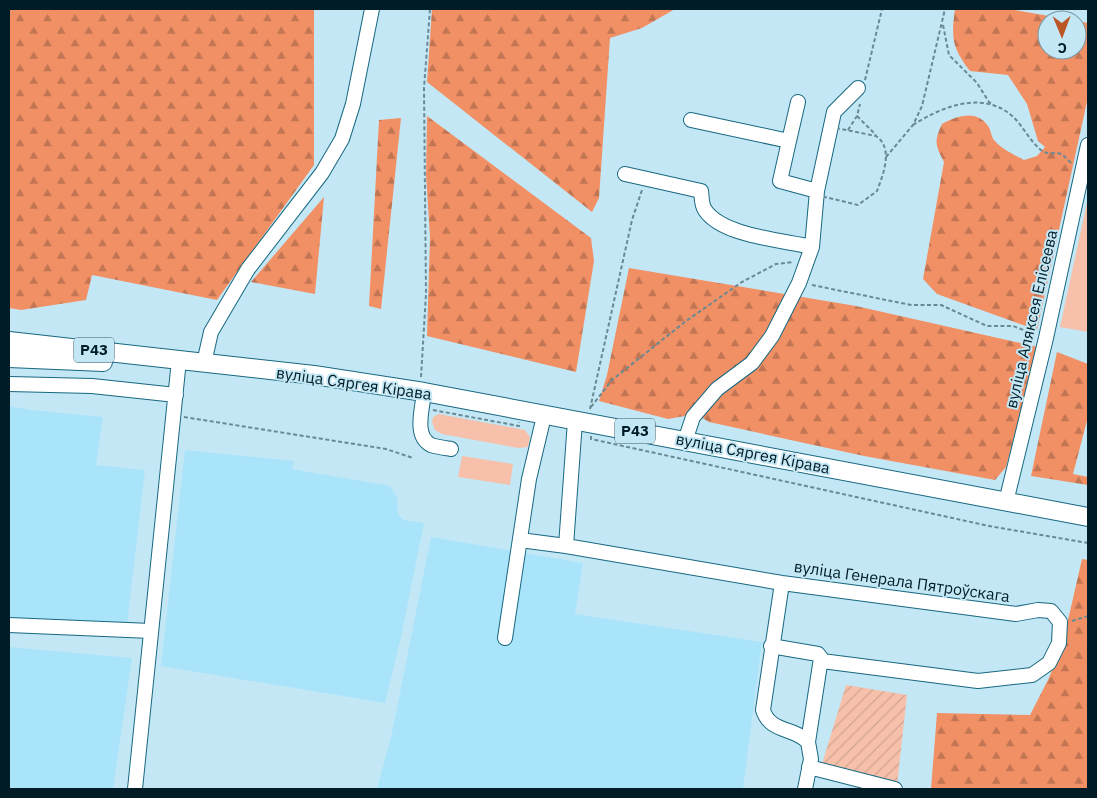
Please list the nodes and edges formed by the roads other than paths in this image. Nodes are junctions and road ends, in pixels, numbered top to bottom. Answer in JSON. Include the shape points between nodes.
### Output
{"nodes":[{"id":1,"x":372,"y":9,"type":"edge"},
{"id":2,"x":861,"y":89,"type":"road end"},
{"id":3,"x":798,"y":102,"type":"dead end"},
{"id":4,"x":691,"y":120,"type":"dead end"},
{"id":5,"x":789,"y":141,"type":"junction"},
{"id":6,"x":1088,"y":145,"type":"edge"},
{"id":7,"x":625,"y":174,"type":"dead end"},
{"id":8,"x":819,"y":194,"type":"junction"},
{"id":9,"x":811,"y":252,"type":"junction"},
{"id":10,"x":9,"y":341,"type":"edge"},
{"id":11,"x":9,"y":358,"type":"edge"},
{"id":12,"x":179,"y":360,"type":"junction"},
{"id":13,"x":204,"y":363,"type":"junction"},
{"id":14,"x":9,"y":384,"type":"edge"},
{"id":15,"x":176,"y":395,"type":"junction"},
{"id":16,"x":423,"y":400,"type":"junction"},
{"id":17,"x":544,"y":416,"type":"junction"},
{"id":18,"x":575,"y":421,"type":"junction"},
{"id":19,"x":685,"y":441,"type":"junction"},
{"id":20,"x":451,"y":449,"type":"dead end"},
{"id":21,"x":1006,"y":502,"type":"junction"},
{"id":22,"x":1088,"y":517,"type":"edge"},
{"id":23,"x":520,"y":540,"type":"junction"},
{"id":24,"x":566,"y":546,"type":"junction"},
{"id":25,"x":782,"y":583,"type":"junction"},
{"id":26,"x":9,"y":626,"type":"edge"},
{"id":27,"x":151,"y":631,"type":"junction"},
{"id":28,"x":505,"y":638,"type":"dead end"},
{"id":29,"x":771,"y":646,"type":"junction"},
{"id":30,"x":822,"y":660,"type":"junction"},
{"id":31,"x":808,"y":742,"type":"junction"},
{"id":32,"x":809,"y":766,"type":"junction"},
{"id":33,"x":135,"y":789,"type":"edge"},
{"id":34,"x":805,"y":789,"type":"edge"},
{"id":35,"x":895,"y":789,"type":"edge"}],
"edges":[{"from":1,"to":13,"type":"street","via":[[353,104],[342,139],[322,173],[248,269],[211,332]]},
{"from":2,"to":8,"type":"street","via":[[834,112]]},
{"from":3,"to":5,"type":"street"},
{"from":4,"to":5,"type":"street"},
{"from":5,"to":8,"type":"street","via":[[780,181]]},
{"from":6,"to":21,"type":"street","name":"вуліца Аляксея Елісеева"},
{"from":7,"to":9,"type":"street","via":[[701,191],[703,207],[725,227]]},
{"from":8,"to":9,"type":"street"},
{"from":9,"to":19,"type":"street","via":[[772,336],[752,363],[717,389],[693,417]]},
{"from":10,"to":12,"type":"main road","name":"вуліца Сяргея Кірава","number":"Р43"},
{"from":11,"to":12,"type":"main road","name":"вуліца Сяргея Кірава","number":"Р43","via":[[106,362]]},
{"from":12,"to":13,"type":"main road","name":"вуліца Сяргея Кірава","number":"Р43"},
{"from":12,"to":15,"type":"street"},
{"from":13,"to":16,"type":"main road","name":"вуліца Сяргея Кірава","number":"Р43","via":[[314,375]]},
{"from":14,"to":15,"type":"street","via":[[92,386]]},
{"from":15,"to":27,"type":"street"},
{"from":16,"to":17,"type":"main road","name":"вуліца Сяргея Кірава","number":"Р43"},
{"from":16,"to":20,"type":"street","via":[[420,420],[426,440],[431,445]]},
{"from":17,"to":18,"type":"main road","name":"вуліца Сяргея Кірава","number":"Р43"},
{"from":17,"to":23,"type":"street","via":[[529,480]]},
{"from":18,"to":19,"type":"main road","name":"вуліца Сяргея Кірава","number":"Р43"},
{"from":18,"to":24,"type":"street"},
{"from":19,"to":21,"type":"main road","name":"вуліца Сяргея Кірава","number":"Р43"},
{"from":21,"to":22,"type":"main road","name":"вуліца Сяргея Кірава","number":"Р43"},
{"from":23,"to":24,"type":"street","name":"вуліца Генерала Пятроўскага"},
{"from":23,"to":28,"type":"street"},
{"from":24,"to":25,"type":"street","name":"вуліца Генерала Пятроўскага"},
{"from":25,"to":29,"type":"street","name":"вуліца Генерала Пятроўскага"},
{"from":25,"to":30,"type":"street","name":"вуліца Генерала Пятроўскага","via":[[1016,614],[1038,610],[1051,612],[1060,622],[1059,643],[1049,663],[1032,675],[978,681]]},
{"from":26,"to":27,"type":"street"},
{"from":27,"to":33,"type":"street"},
{"from":29,"to":30,"type":"street","via":[[818,654]]},
{"from":29,"to":31,"type":"street","name":"вуліца Генерала Пятроўскага","via":[[763,704],[765,714],[776,727],[797,734]]},
{"from":30,"to":31,"type":"street"},
{"from":31,"to":32,"type":"street","via":[[811,751]]},
{"from":32,"to":34,"type":"street"},
{"from":32,"to":35,"type":"street"}]}
